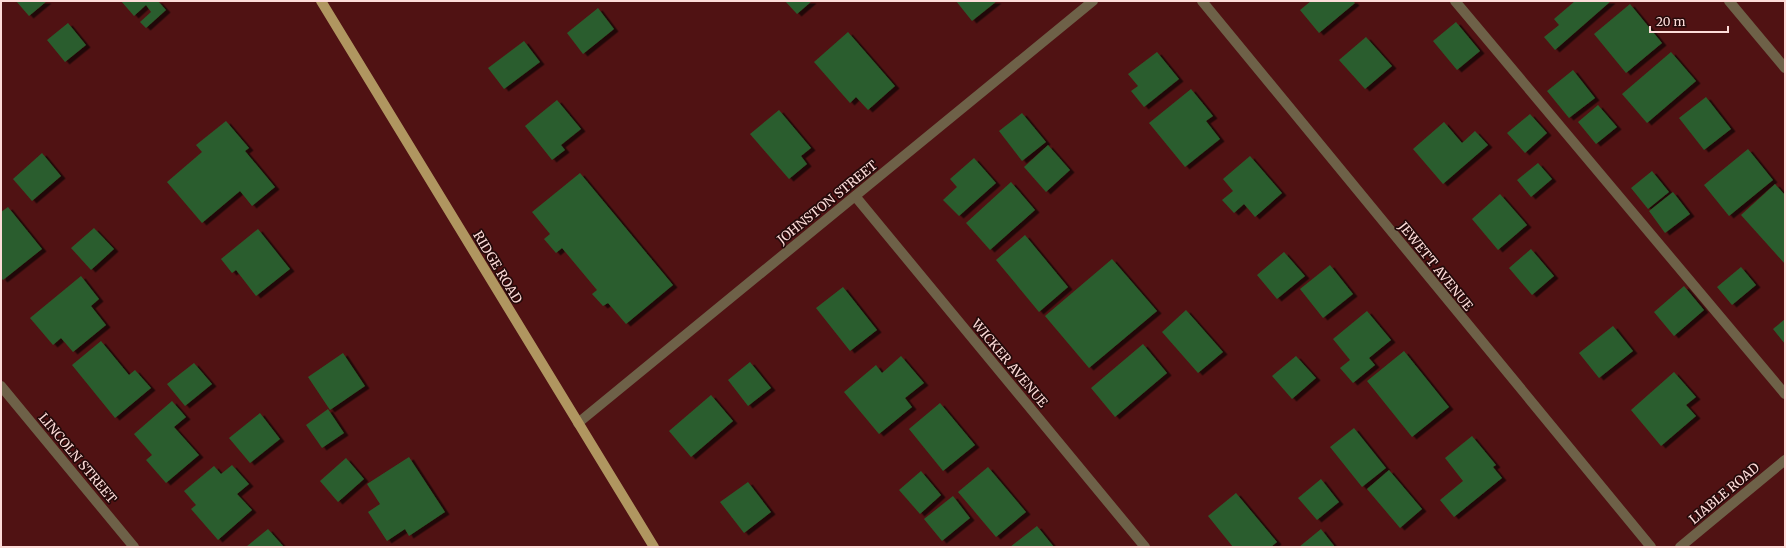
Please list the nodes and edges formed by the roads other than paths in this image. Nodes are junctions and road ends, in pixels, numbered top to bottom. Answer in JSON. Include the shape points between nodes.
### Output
{"nodes":[{"id":1,"x":321,"y":1,"type":"edge"},
{"id":2,"x":1093,"y":1,"type":"edge"},
{"id":3,"x":1202,"y":1,"type":"edge"},
{"id":4,"x":1455,"y":1,"type":"edge"},
{"id":5,"x":1729,"y":1,"type":"edge"},
{"id":6,"x":1785,"y":68,"type":"edge"},
{"id":7,"x":855,"y":196,"type":"junction"},
{"id":8,"x":1,"y":386,"type":"edge"},
{"id":9,"x":1785,"y":394,"type":"edge"},
{"id":10,"x":578,"y":423,"type":"junction"},
{"id":11,"x":1785,"y":460,"type":"edge"},
{"id":12,"x":134,"y":547,"type":"edge"},
{"id":13,"x":654,"y":547,"type":"edge"},
{"id":14,"x":1145,"y":547,"type":"edge"},
{"id":15,"x":1651,"y":547,"type":"edge"},
{"id":16,"x":1680,"y":547,"type":"edge"}],
"edges":[{"from":1,"to":10,"type":"main road","name":"RIDGE ROAD"},
{"from":2,"to":7,"type":"street","name":"JOHNSTON STREET"},
{"from":3,"to":15,"type":"street","name":"JEWETT AVENUE"},
{"from":4,"to":9,"type":"street"},
{"from":5,"to":6,"type":"street"},
{"from":7,"to":10,"type":"street","name":"JOHNSTON STREET"},
{"from":7,"to":14,"type":"street","name":"WICKER AVENUE"},
{"from":8,"to":12,"type":"street","name":"LINCOLN STREET"},
{"from":10,"to":13,"type":"main road","name":"RIDGE ROAD"},
{"from":11,"to":16,"type":"street","name":"LIABLE ROAD"}]}
